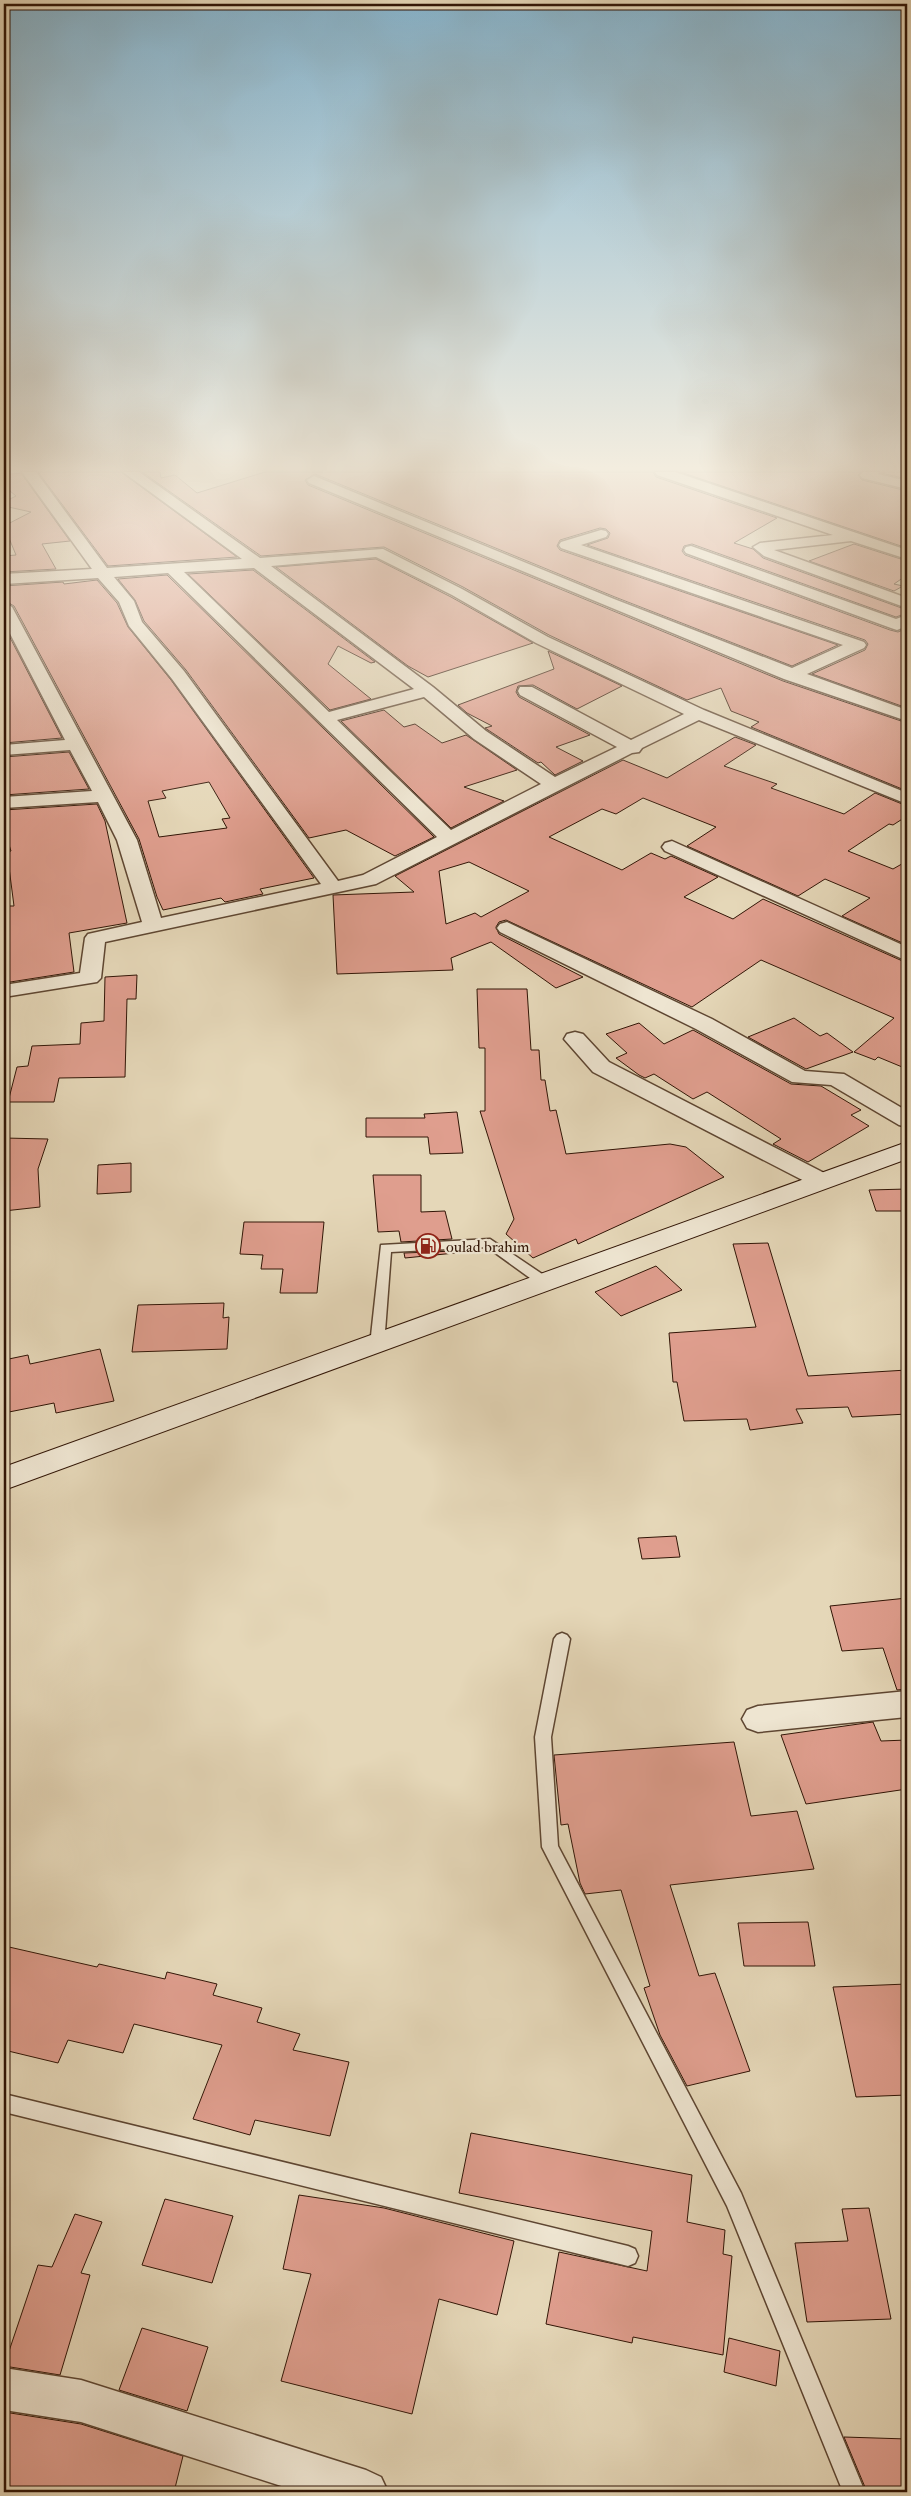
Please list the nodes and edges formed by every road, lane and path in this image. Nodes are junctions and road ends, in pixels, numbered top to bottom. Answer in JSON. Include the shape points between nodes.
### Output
{"nodes":[{"id":1,"x":116,"y":588,"type":"edge"},
{"id":2,"x":192,"y":588,"type":"edge"},
{"id":3,"x":291,"y":588,"type":"edge"},
{"id":4,"x":450,"y":588,"type":"edge"},
{"id":5,"x":573,"y":588,"type":"edge"},
{"id":6,"x":693,"y":588,"type":"edge"},
{"id":7,"x":797,"y":588,"type":"edge"},
{"id":8,"x":868,"y":588,"type":"edge"},
{"id":9,"x":907,"y":603,"type":"edge"},
{"id":10,"x":4,"y":607,"type":"edge"},
{"id":11,"x":907,"y":620,"type":"edge"},
{"id":12,"x":790,"y":675,"type":"junction"},
{"id":13,"x":426,"y":691,"type":"junction"},
{"id":14,"x":526,"y":691,"type":"dead end"},
{"id":15,"x":698,"y":714,"type":"junction"},
{"id":16,"x":907,"y":716,"type":"edge"},
{"id":17,"x":326,"y":718,"type":"junction"},
{"id":18,"x":75,"y":744,"type":"junction"},
{"id":19,"x":633,"y":748,"type":"junction"},
{"id":20,"x":4,"y":750,"type":"edge"},
{"id":21,"x":554,"y":784,"type":"junction"},
{"id":22,"x":105,"y":796,"type":"junction"},
{"id":23,"x":907,"y":799,"type":"edge"},
{"id":24,"x":4,"y":804,"type":"edge"},
{"id":25,"x":450,"y":839,"type":"junction"},
{"id":26,"x":672,"y":847,"type":"dead end"},
{"id":27,"x":333,"y":887,"type":"junction"},
{"id":28,"x":153,"y":926,"type":"junction"},
{"id":29,"x":507,"y":928,"type":"dead end"},
{"id":30,"x":907,"y":956,"type":"edge"},
{"id":31,"x":4,"y":990,"type":"edge"},
{"id":32,"x":575,"y":1039,"type":"dead end"},
{"id":33,"x":907,"y":1120,"type":"edge"},
{"id":34,"x":907,"y":1150,"type":"edge"},
{"id":35,"x":822,"y":1181,"type":"junction"},
{"id":36,"x":546,"y":1283,"type":"junction"},
{"id":37,"x":377,"y":1345,"type":"junction"},
{"id":38,"x":4,"y":1479,"type":"edge"},
{"id":39,"x":562,"y":1639,"type":"dead end"},
{"id":40,"x":907,"y":1704,"type":"edge"},
{"id":41,"x":758,"y":1719,"type":"dead end"},
{"id":42,"x":4,"y":2103,"type":"edge"},
{"id":43,"x":628,"y":2256,"type":"dead end"},
{"id":44,"x":4,"y":2389,"type":"edge"},
{"id":45,"x":366,"y":2492,"type":"edge"},
{"id":46,"x":854,"y":2492,"type":"edge"}],
"edges":[{"from":1,"to":27,"type":"street","via":[[126,601],[135,623],[178,675]]},
{"from":2,"to":17,"type":"street"},
{"from":3,"to":13,"type":"street"},
{"from":4,"to":15,"type":"street","via":[[542,640]]},
{"from":5,"to":12,"type":"street"},
{"from":6,"to":12,"type":"street","via":[[858,645]]},
{"from":7,"to":11,"type":"street","via":[[897,625]]},
{"from":8,"to":9,"type":"street"},
{"from":10,"to":18,"type":"street","via":[[18,649]]},
{"from":12,"to":16,"type":"street"},
{"from":13,"to":17,"type":"street"},
{"from":13,"to":21,"type":"street","via":[[480,735]]},
{"from":14,"to":19,"type":"street"},
{"from":15,"to":19,"type":"street"},
{"from":15,"to":23,"type":"street"},
{"from":17,"to":25,"type":"street"},
{"from":18,"to":20,"type":"street"},
{"from":18,"to":22,"type":"street"},
{"from":19,"to":21,"type":"street"},
{"from":21,"to":25,"type":"street"},
{"from":22,"to":24,"type":"street"},
{"from":22,"to":28,"type":"street","via":[[127,840]]},
{"from":25,"to":27,"type":"street","via":[[369,880]]},
{"from":26,"to":30,"type":"street"},
{"from":27,"to":28,"type":"street"},
{"from":28,"to":31,"type":"street","via":[[95,938],[90,978]]},
{"from":29,"to":33,"type":"street","via":[[704,1024],[800,1077],[836,1079]]},
{"from":32,"to":35,"type":"street","via":[[601,1067]]},
{"from":34,"to":35,"type":"main road"},
{"from":35,"to":36,"type":"main road"},
{"from":36,"to":37,"type":"main road"},
{"from":36,"to":37,"type":"lane","via":[[490,1243],[385,1248]]},
{"from":37,"to":38,"type":"main road"},
{"from":39,"to":46,"type":"lane","via":[[543,1737],[550,1847],[734,2200]]},
{"from":40,"to":41,"type":"street"},
{"from":42,"to":43,"type":"lane"},
{"from":44,"to":45,"type":"street","via":[[81,2401]]}]}
